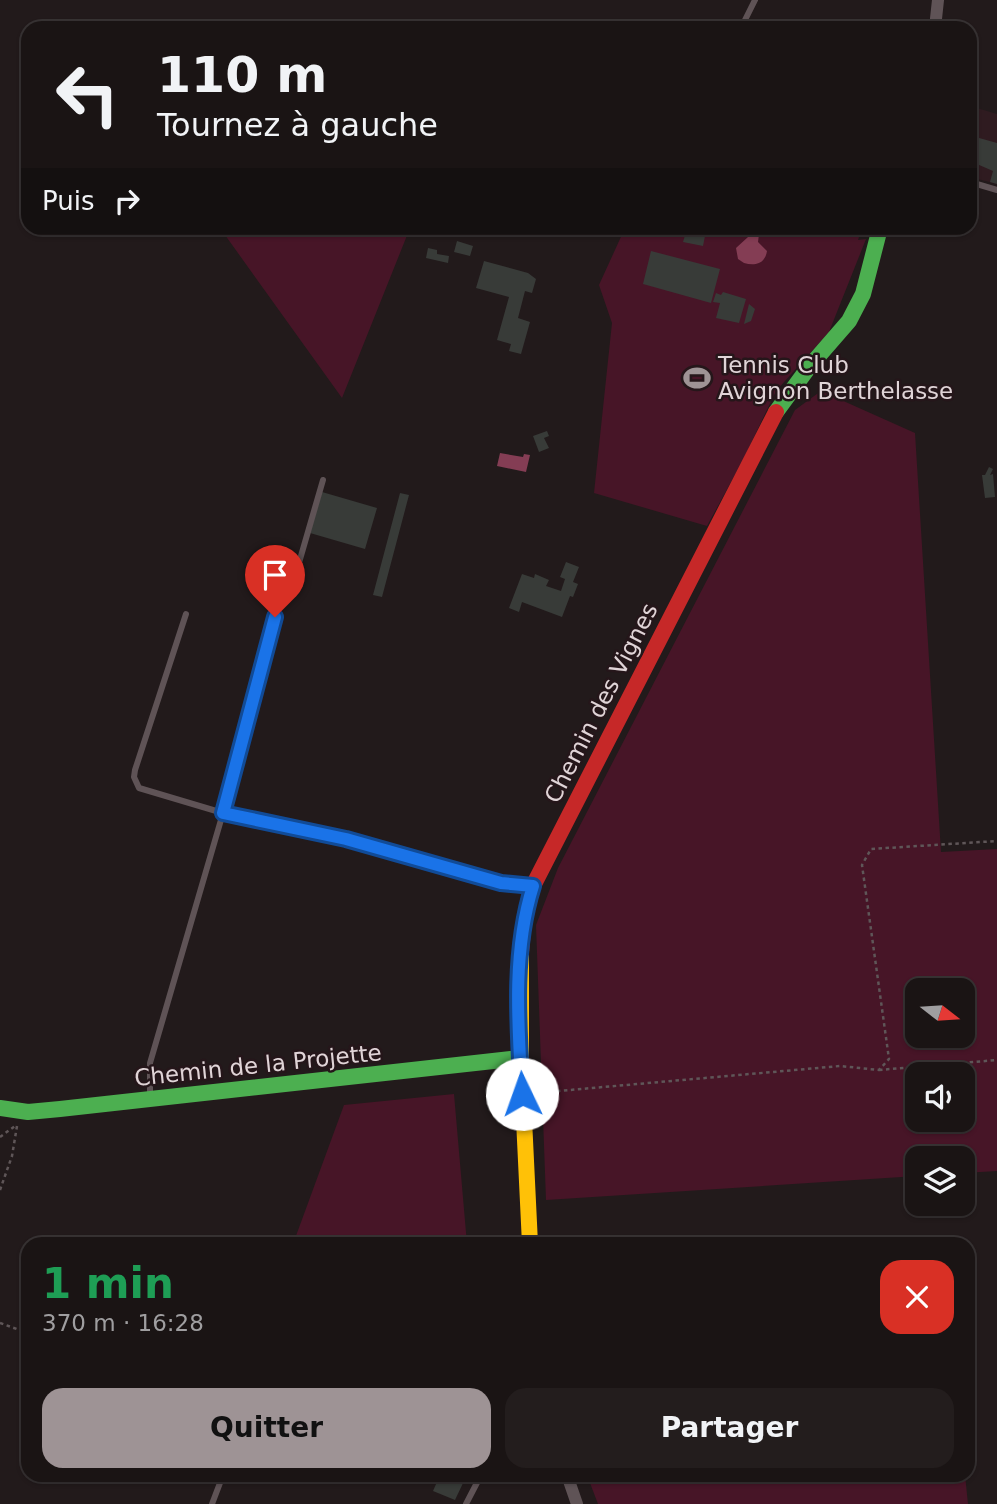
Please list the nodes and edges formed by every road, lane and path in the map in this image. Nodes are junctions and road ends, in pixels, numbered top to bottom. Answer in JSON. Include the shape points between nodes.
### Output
{"nodes":[{"id":1,"x":755,"y":0,"type":"edge"},
{"id":2,"x":938,"y":0,"type":"edge"},
{"id":3,"x":744,"y":21,"type":"edge"},
{"id":4,"x":935,"y":21,"type":"edge"},
{"id":5,"x":977,"y":184,"type":"edge"},
{"id":6,"x":997,"y":190,"type":"edge"},
{"id":7,"x":878,"y":235,"type":"edge"},
{"id":8,"x":323,"y":480,"type":"dead end"},
{"id":9,"x":186,"y":614,"type":"dead end"},
{"id":10,"x":223,"y":813,"type":"junction"},
{"id":11,"x":997,"y":841,"type":"edge"},
{"id":12,"x":533,"y":886,"type":"junction"},
{"id":13,"x":520,"y":1058,"type":"junction"},
{"id":14,"x":997,"y":1060,"type":"edge"},
{"id":15,"x":879,"y":1070,"type":"junction"},
{"id":16,"x":522,"y":1094,"type":"junction"},
{"id":17,"x":150,"y":1099,"type":"junction"},
{"id":18,"x":0,"y":1108,"type":"edge"},
{"id":19,"x":18,"y":1124,"type":"dead end"},
{"id":20,"x":0,"y":1190,"type":"edge"},
{"id":21,"x":530,"y":1237,"type":"edge"},
{"id":22,"x":0,"y":1323,"type":"edge"},
{"id":23,"x":21,"y":1330,"type":"edge"},
{"id":24,"x":220,"y":1482,"type":"edge"},
{"id":25,"x":478,"y":1482,"type":"edge"},
{"id":26,"x":569,"y":1482,"type":"edge"},
{"id":27,"x":212,"y":1504,"type":"edge"},
{"id":28,"x":466,"y":1504,"type":"edge"},
{"id":29,"x":577,"y":1504,"type":"edge"}],
"edges":[{"from":1,"to":3,"type":"lane"},
{"from":2,"to":4,"type":"street"},
{"from":5,"to":6,"type":"lane"},
{"from":7,"to":12,"type":"street","name":"Chemin des Vignes","via":[[863,294],[849,321],[778,410]]},
{"from":8,"to":10,"type":"lane","via":[[294,580],[282,592]]},
{"from":9,"to":10,"type":"lane","via":[[134,777],[143,791]]},
{"from":10,"to":12,"type":"lane","via":[[346,839],[501,883]]},
{"from":10,"to":17,"type":"lane","via":[[150,1063]]},
{"from":11,"to":15,"type":"path","via":[[871,849],[862,866],[889,1059]]},
{"from":12,"to":13,"type":"street","name":"Chemin des Vignes","via":[[521,941]]},
{"from":13,"to":16,"type":"street","name":"Chemin des Vignes"},
{"from":13,"to":17,"type":"street","name":"Chemin de la Projette"},
{"from":14,"to":15,"type":"path"},
{"from":15,"to":16,"type":"path","via":[[840,1066]]},
{"from":16,"to":21,"type":"street","name":"Chemin des Vignes"},
{"from":17,"to":18,"type":"street","name":"Chemin de la Projette","via":[[29,1112]]},
{"from":19,"to":20,"type":"path"},
{"from":22,"to":23,"type":"path"},
{"from":24,"to":27,"type":"lane"},
{"from":25,"to":28,"type":"lane"},
{"from":26,"to":29,"type":"street"}]}
